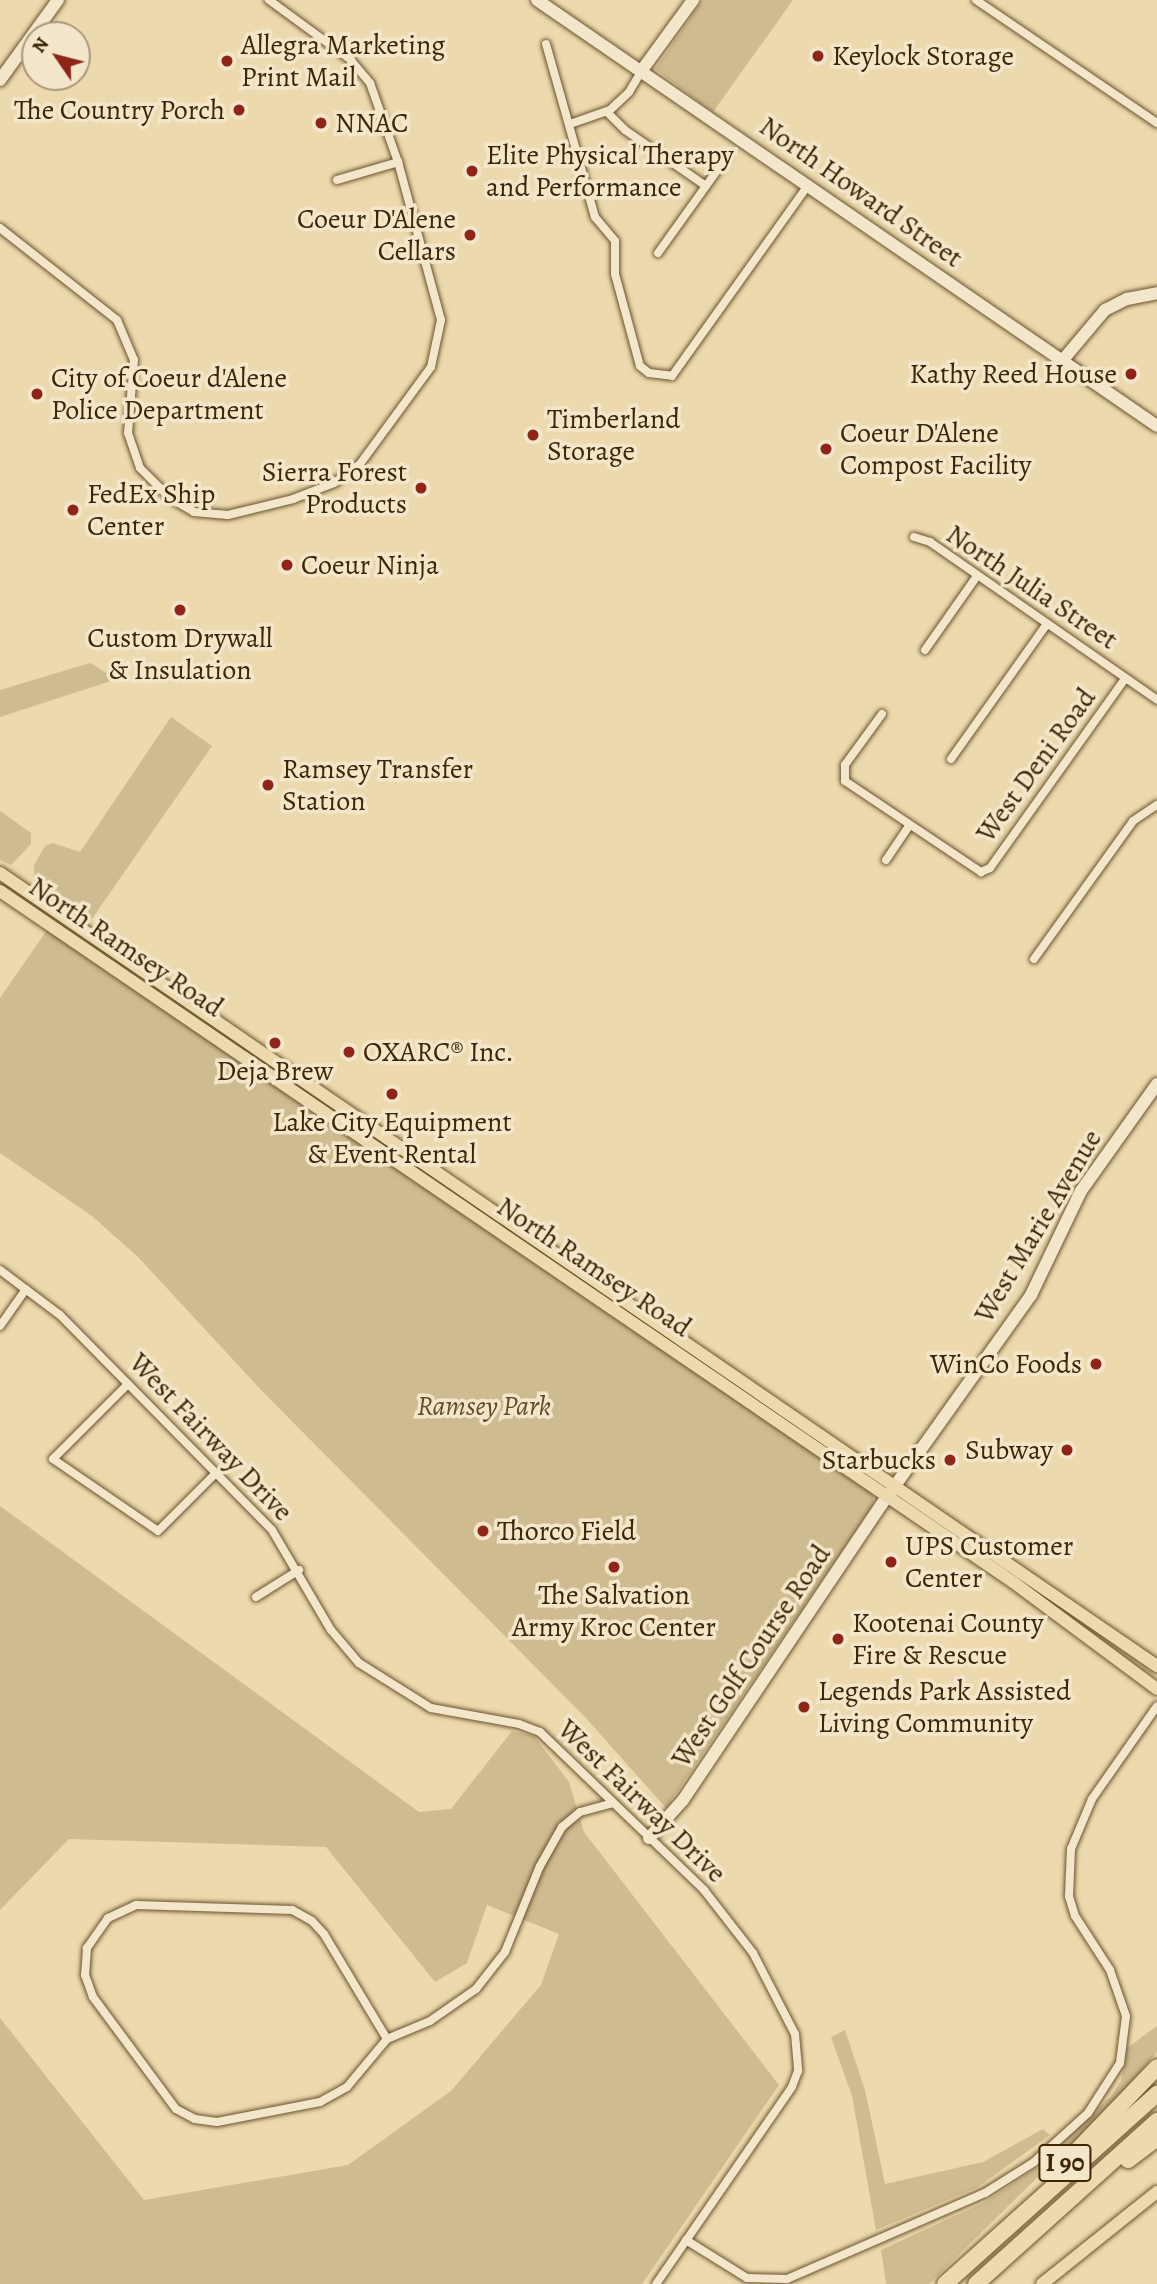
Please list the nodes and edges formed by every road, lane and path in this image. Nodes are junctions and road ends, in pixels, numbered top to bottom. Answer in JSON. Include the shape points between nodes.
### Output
{"nodes":[{"id":1,"x":58,"y":0,"type":"edge"},
{"id":2,"x":270,"y":0,"type":"edge"},
{"id":3,"x":537,"y":0,"type":"edge"},
{"id":4,"x":693,"y":0,"type":"edge"},
{"id":5,"x":976,"y":0,"type":"edge"},
{"id":6,"x":546,"y":44,"type":"dead end"},
{"id":7,"x":642,"y":70,"type":"junction"},
{"id":8,"x":0,"y":80,"type":"edge"},
{"id":9,"x":607,"y":112,"type":"junction"},
{"id":10,"x":1157,"y":122,"type":"edge"},
{"id":11,"x":570,"y":124,"type":"junction"},
{"id":12,"x":726,"y":158,"type":"dead end"},
{"id":13,"x":398,"y":162,"type":"junction"},
{"id":14,"x":337,"y":180,"type":"dead end"},
{"id":15,"x":808,"y":185,"type":"junction"},
{"id":16,"x":706,"y":186,"type":"junction"},
{"id":17,"x":0,"y":228,"type":"edge"},
{"id":18,"x":658,"y":253,"type":"dead end"},
{"id":19,"x":1157,"y":293,"type":"edge"},
{"id":20,"x":1062,"y":361,"type":"junction"},
{"id":21,"x":1157,"y":426,"type":"edge"},
{"id":22,"x":914,"y":537,"type":"dead end"},
{"id":23,"x":977,"y":576,"type":"junction"},
{"id":24,"x":1047,"y":624,"type":"junction"},
{"id":25,"x":925,"y":650,"type":"dead end"},
{"id":26,"x":1125,"y":679,"type":"junction"},
{"id":27,"x":1157,"y":700,"type":"edge"},
{"id":28,"x":881,"y":714,"type":"dead end"},
{"id":29,"x":951,"y":759,"type":"dead end"},
{"id":30,"x":1157,"y":805,"type":"edge"},
{"id":31,"x":909,"y":826,"type":"junction"},
{"id":32,"x":886,"y":860,"type":"dead end"},
{"id":33,"x":0,"y":873,"type":"edge"},
{"id":34,"x":0,"y":891,"type":"edge"},
{"id":35,"x":1034,"y":959,"type":"dead end"},
{"id":36,"x":1157,"y":1084,"type":"edge"},
{"id":37,"x":0,"y":1270,"type":"edge"},
{"id":38,"x":26,"y":1289,"type":"junction"},
{"id":39,"x":0,"y":1326,"type":"edge"},
{"id":40,"x":128,"y":1384,"type":"junction"},
{"id":41,"x":216,"y":1473,"type":"junction"},
{"id":42,"x":897,"y":1485,"type":"junction"},
{"id":43,"x":888,"y":1497,"type":"junction"},
{"id":44,"x":299,"y":1570,"type":"junction"},
{"id":45,"x":256,"y":1597,"type":"dead end"},
{"id":46,"x":1157,"y":1666,"type":"edge"},
{"id":47,"x":1157,"y":1689,"type":"edge"},
{"id":48,"x":1157,"y":1706,"type":"edge"},
{"id":49,"x":613,"y":1803,"type":"junction"},
{"id":50,"x":649,"y":1838,"type":"junction"},
{"id":51,"x":387,"y":2039,"type":"junction"},
{"id":52,"x":1157,"y":2067,"type":"edge"},
{"id":53,"x":1157,"y":2094,"type":"edge"},
{"id":54,"x":1157,"y":2121,"type":"edge"},
{"id":55,"x":1157,"y":2137,"type":"edge"},
{"id":56,"x":1157,"y":2192,"type":"edge"},
{"id":57,"x":686,"y":2240,"type":"junction"},
{"id":58,"x":1024,"y":2241,"type":"junction"},
{"id":59,"x":973,"y":2259,"type":"junction"},
{"id":60,"x":656,"y":2284,"type":"edge"},
{"id":61,"x":945,"y":2284,"type":"edge"},
{"id":62,"x":976,"y":2284,"type":"edge"},
{"id":63,"x":1042,"y":2284,"type":"edge"}],
"edges":[{"from":1,"to":8,"type":"street"},
{"from":2,"to":13,"type":"street","via":[[359,68],[374,91]]},
{"from":3,"to":7,"type":"street","name":"North Howard Street"},
{"from":4,"to":7,"type":"street"},
{"from":5,"to":10,"type":"street"},
{"from":6,"to":11,"type":"street"},
{"from":7,"to":9,"type":"street","via":[[629,92]]},
{"from":7,"to":15,"type":"street","name":"North Howard Street"},
{"from":9,"to":11,"type":"street"},
{"from":9,"to":16,"type":"street"},
{"from":11,"to":15,"type":"street","via":[[595,217],[615,241],[615,274],[640,366],[658,377],[672,376]]},
{"from":12,"to":16,"type":"street"},
{"from":13,"to":14,"type":"street"},
{"from":13,"to":17,"type":"street","via":[[441,320],[431,367],[360,464],[334,483],[293,499],[228,514],[194,512],[170,498],[139,468],[128,433],[134,360],[117,320]]},
{"from":15,"to":20,"type":"street","name":"North Howard Street"},
{"from":16,"to":18,"type":"street"},
{"from":19,"to":20,"type":"street","via":[[1127,299],[1105,310]]},
{"from":20,"to":21,"type":"street","name":"North Howard Street"},
{"from":22,"to":23,"type":"street","name":"North Julia Street","via":[[930,542]]},
{"from":23,"to":24,"type":"street","name":"North Julia Street"},
{"from":23,"to":25,"type":"street"},
{"from":24,"to":26,"type":"street","name":"North Julia Street"},
{"from":24,"to":29,"type":"street"},
{"from":26,"to":27,"type":"street","name":"North Julia Street"},
{"from":26,"to":31,"type":"street","name":"West Deni Road","via":[[990,868],[981,872]]},
{"from":28,"to":31,"type":"street","via":[[845,765],[843,776],[850,786]]},
{"from":30,"to":35,"type":"street","via":[[1133,821]]},
{"from":31,"to":32,"type":"street"},
{"from":33,"to":42,"type":"main road","name":"North Ramsey Road"},
{"from":34,"to":43,"type":"main road","name":"North Ramsey Road"},
{"from":36,"to":42,"type":"street","name":"West Marie Avenue","via":[[1081,1191],[1031,1295]]},
{"from":37,"to":38,"type":"street","name":"West Fairway Drive"},
{"from":38,"to":39,"type":"street"},
{"from":38,"to":40,"type":"street","name":"West Fairway Drive"},
{"from":40,"to":41,"type":"street","name":"West Fairway Drive"},
{"from":40,"to":41,"type":"street","via":[[53,1460],[158,1531]]},
{"from":41,"to":44,"type":"street","name":"West Fairway Drive","via":[[272,1531]]},
{"from":42,"to":43,"type":"street","name":"West Marie Avenue"},
{"from":42,"to":46,"type":"main road","name":"North Ramsey Road"},
{"from":43,"to":47,"type":"main road","name":"North Ramsey Road"},
{"from":43,"to":50,"type":"street","name":"West Golf Course Road","via":[[689,1792]]},
{"from":44,"to":45,"type":"street"},
{"from":44,"to":49,"type":"street","name":"West Fairway Drive","via":[[331,1630],[377,1678],[431,1709],[528,1726],[550,1741]]},
{"from":48,"to":57,"type":"street","via":[[1092,1799],[1070,1849],[1069,1896],[1075,1916],[1110,1970],[1126,2016],[1126,2037],[1112,2081],[1083,2118],[1034,2162],[985,2193],[787,2278],[767,2282],[737,2274]]},
{"from":49,"to":50,"type":"street","name":"West Fairway Drive"},
{"from":49,"to":51,"type":"street","via":[[580,1812],[562,1827],[540,1866],[505,1952],[485,1980],[452,2008]]},
{"from":50,"to":57,"type":"street","name":"West Fairway Drive","via":[[704,1890],[741,1936],[776,1994],[798,2046],[799,2066],[792,2087]]},
{"from":51,"to":51,"type":"street","via":[[347,2087],[327,2100],[217,2122],[195,2119],[163,2095],[93,1997],[85,1975],[87,1948],[108,1918],[136,1905],[292,1910],[324,1934]]},
{"from":52,"to":59,"type":"highway","number":"I 90"},
{"from":53,"to":59,"type":"highway","number":"I 90"},
{"from":54,"to":58,"type":"highway","number":"I 90"},
{"from":55,"to":58,"type":"highway"},
{"from":56,"to":63,"type":"main road"},
{"from":57,"to":60,"type":"street","name":"West Fairway Drive"},
{"from":58,"to":62,"type":"highway","number":"I 90"},
{"from":59,"to":61,"type":"highway","number":"I 90"}]}
